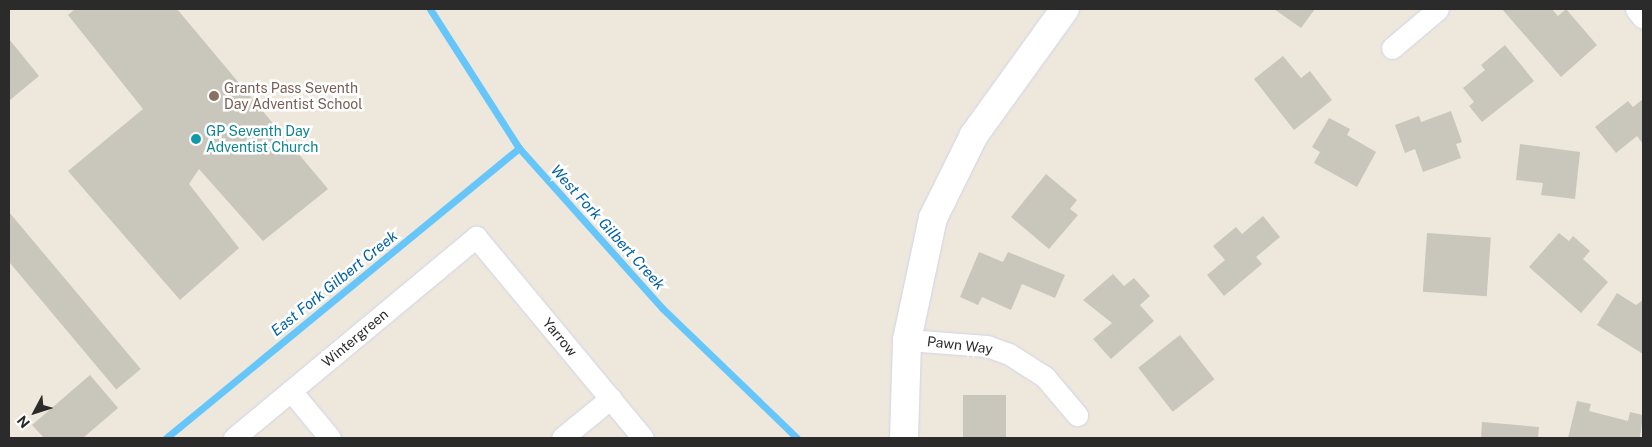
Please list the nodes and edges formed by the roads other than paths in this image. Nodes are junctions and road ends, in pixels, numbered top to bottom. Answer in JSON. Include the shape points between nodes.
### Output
{"nodes":[{"id":1,"x":1066,"y":9,"type":"edge"},
{"id":2,"x":1438,"y":9,"type":"edge"},
{"id":3,"x":1636,"y":9,"type":"edge"},
{"id":4,"x":1643,"y":18,"type":"edge"},
{"id":5,"x":1392,"y":48,"type":"dead end"},
{"id":6,"x":476,"y":237,"type":"joint"},
{"id":7,"x":907,"y":340,"type":"junction"},
{"id":8,"x":291,"y":391,"type":"junction"},
{"id":9,"x":611,"y":398,"type":"junction"},
{"id":10,"x":1077,"y":415,"type":"dead end"},
{"id":11,"x":234,"y":438,"type":"edge"},
{"id":12,"x":330,"y":438,"type":"edge"},
{"id":13,"x":562,"y":438,"type":"edge"},
{"id":14,"x":643,"y":438,"type":"edge"},
{"id":15,"x":904,"y":438,"type":"edge"}],
"edges":[{"from":1,"to":7,"type":"main road","via":[[974,135],[947,184],[927,237]]},
{"from":2,"to":5,"type":"street"},
{"from":3,"to":4,"type":"street"},
{"from":6,"to":8,"type":"street","name":"Wintergreen"},
{"from":6,"to":9,"type":"street","name":"Yarrow"},
{"from":7,"to":10,"type":"street","name":"Pawn Way","via":[[987,346],[1009,354],[1045,377]]},
{"from":7,"to":15,"type":"main road"},
{"from":8,"to":11,"type":"street","name":"Wintergreen"},
{"from":8,"to":12,"type":"street"},
{"from":9,"to":13,"type":"street"},
{"from":9,"to":14,"type":"street","name":"Yarrow"}]}
